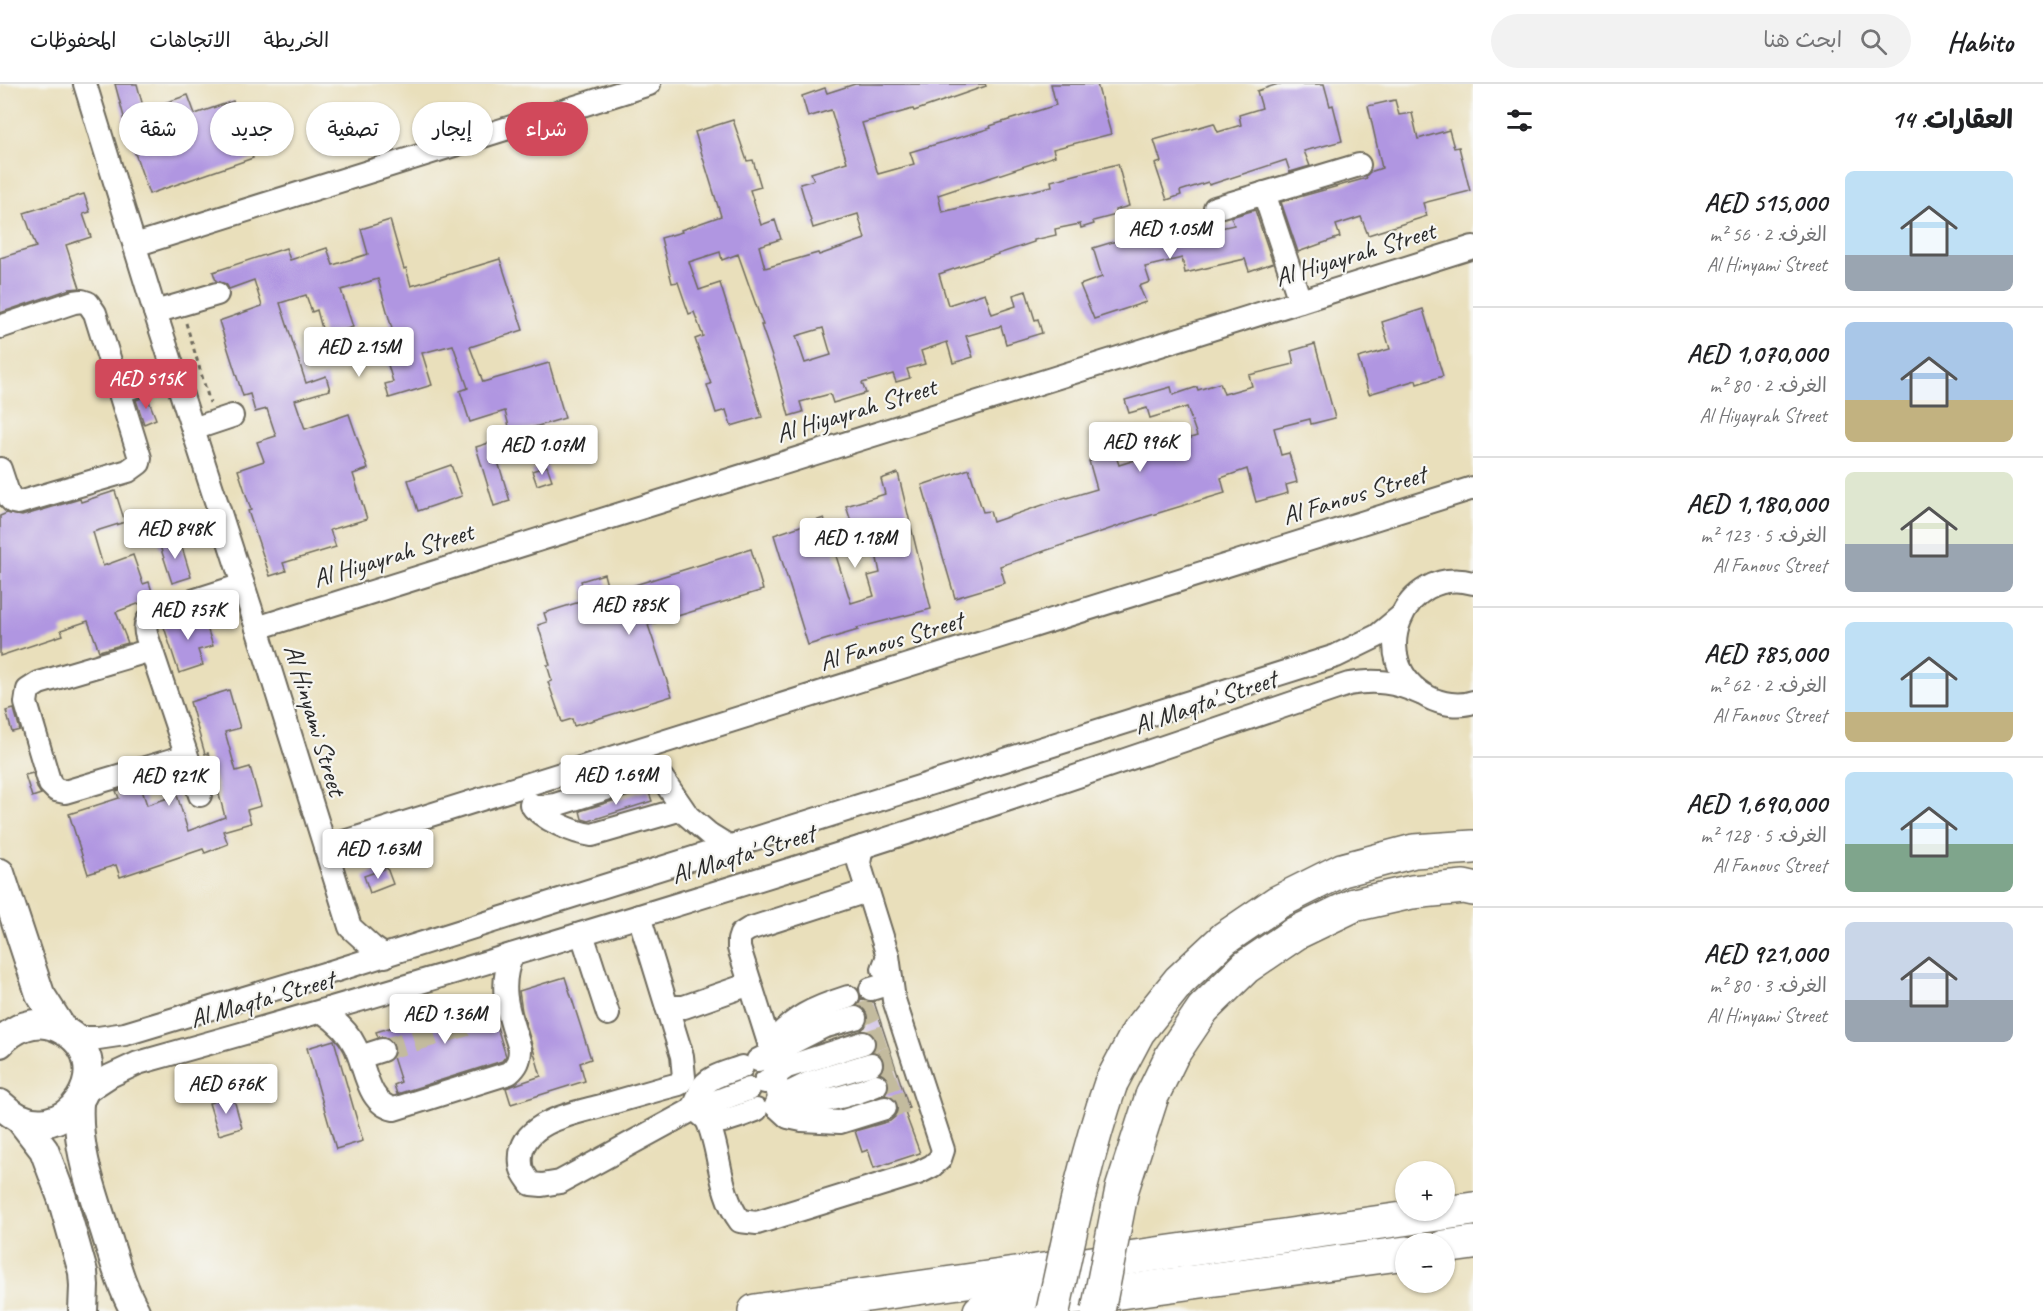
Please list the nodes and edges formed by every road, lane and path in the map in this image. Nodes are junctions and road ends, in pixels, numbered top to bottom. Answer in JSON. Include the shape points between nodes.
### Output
{"nodes":[{"id":1,"x":84,"y":84,"type":"edge"},
{"id":2,"x":649,"y":84,"type":"edge"},
{"id":3,"x":1359,"y":165,"type":"dead end"},
{"id":4,"x":1264,"y":193,"type":"junction"},
{"id":5,"x":1215,"y":208,"type":"dead end"},
{"id":6,"x":135,"y":245,"type":"junction"},
{"id":7,"x":1473,"y":247,"type":"edge"},
{"id":8,"x":217,"y":294,"type":"dead end"},
{"id":9,"x":1300,"y":301,"type":"junction"},
{"id":10,"x":181,"y":304,"type":"junction"},
{"id":11,"x":155,"y":312,"type":"junction"},
{"id":12,"x":0,"y":327,"type":"edge"},
{"id":13,"x":175,"y":373,"type":"junction"},
{"id":14,"x":120,"y":391,"type":"junction"},
{"id":15,"x":224,"y":419,"type":"joint"},
{"id":16,"x":193,"y":429,"type":"junction"},
{"id":17,"x":0,"y":469,"type":"edge"},
{"id":18,"x":1473,"y":488,"type":"edge"},
{"id":19,"x":1473,"y":583,"type":"edge"},
{"id":20,"x":243,"y":585,"type":"junction"},
{"id":21,"x":1400,"y":617,"type":"junction"},
{"id":22,"x":257,"y":628,"type":"junction"},
{"id":23,"x":151,"y":650,"type":"junction"},
{"id":24,"x":1420,"y":693,"type":"junction"},
{"id":25,"x":1473,"y":702,"type":"edge"},
{"id":26,"x":186,"y":756,"type":"junction"},
{"id":27,"x":522,"y":787,"type":"junction"},
{"id":28,"x":200,"y":795,"type":"dead end"},
{"id":29,"x":679,"y":804,"type":"junction"},
{"id":30,"x":534,"y":808,"type":"junction"},
{"id":31,"x":730,"y":847,"type":"junction"},
{"id":32,"x":862,"y":847,"type":"junction"},
{"id":33,"x":1473,"y":847,"type":"edge"},
{"id":34,"x":325,"y":848,"type":"junction"},
{"id":35,"x":0,"y":873,"type":"edge"},
{"id":36,"x":1473,"y":889,"type":"edge"},
{"id":37,"x":867,"y":891,"type":"junction"},
{"id":38,"x":639,"y":916,"type":"junction"},
{"id":39,"x":350,"y":927,"type":"junction"},
{"id":40,"x":582,"y":934,"type":"junction"},
{"id":41,"x":513,"y":955,"type":"junction"},
{"id":42,"x":385,"y":956,"type":"junction"},
{"id":43,"x":888,"y":956,"type":"junction"},
{"id":44,"x":334,"y":971,"type":"junction"},
{"id":45,"x":750,"y":984,"type":"junction"},
{"id":46,"x":848,"y":996,"type":"tunnel mouth"},
{"id":47,"x":667,"y":1007,"type":"junction"},
{"id":48,"x":323,"y":1012,"type":"junction"},
{"id":49,"x":0,"y":1014,"type":"edge"},
{"id":50,"x":608,"y":1014,"type":"dead end"},
{"id":51,"x":855,"y":1018,"type":"tunnel mouth"},
{"id":52,"x":0,"y":1033,"type":"edge"},
{"id":53,"x":68,"y":1034,"type":"junction"},
{"id":54,"x":0,"y":1043,"type":"edge"},
{"id":55,"x":382,"y":1050,"type":"tunnel mouth"},
{"id":56,"x":360,"y":1057,"type":"junction"},
{"id":57,"x":888,"y":1061,"type":"junction"},
{"id":58,"x":765,"y":1081,"type":"junction"},
{"id":59,"x":876,"y":1085,"type":"tunnel mouth"},
{"id":60,"x":82,"y":1098,"type":"junction"},
{"id":61,"x":7,"y":1113,"type":"edge"},
{"id":62,"x":698,"y":1115,"type":"junction"},
{"id":63,"x":1473,"y":1209,"type":"edge"},
{"id":64,"x":1473,"y":1243,"type":"edge"},
{"id":65,"x":1455,"y":1245,"type":"edge"},
{"id":66,"x":1395,"y":1254,"type":"edge"},
{"id":67,"x":83,"y":1311,"type":"edge"},
{"id":68,"x":135,"y":1311,"type":"edge"},
{"id":69,"x":755,"y":1311,"type":"edge"},
{"id":70,"x":980,"y":1311,"type":"edge"},
{"id":71,"x":1053,"y":1311,"type":"edge"},
{"id":72,"x":1098,"y":1311,"type":"edge"}],
"edges":[{"from":1,"to":6,"type":"street","name":"Al Hinyami Street"},
{"from":2,"to":6,"type":"street"},
{"from":3,"to":4,"type":"street"},
{"from":4,"to":5,"type":"street"},
{"from":4,"to":9,"type":"street"},
{"from":6,"to":11,"type":"street","name":"Al Hinyami Street"},
{"from":7,"to":9,"type":"street","name":"Al Hiyayrah Street"},
{"from":8,"to":10,"type":"street"},
{"from":9,"to":22,"type":"street","name":"Al Hiyayrah Street"},
{"from":10,"to":11,"type":"street"},
{"from":10,"to":15,"type":"path"},
{"from":11,"to":13,"type":"street","name":"Al Hinyami Street"},
{"from":12,"to":14,"type":"street","via":[[74,302],[88,303],[95,313]]},
{"from":13,"to":14,"type":"street"},
{"from":13,"to":16,"type":"street","name":"Al Hinyami Street"},
{"from":14,"to":17,"type":"street","via":[[139,451],[140,463],[135,468],[18,503],[10,499]]},
{"from":15,"to":16,"type":"street"},
{"from":16,"to":20,"type":"street","name":"Al Hinyami Street"},
{"from":18,"to":27,"type":"street","name":"Al Fanous Street"},
{"from":19,"to":21,"type":"street","name":"Al Maqta' Street","via":[[1453,580],[1437,584],[1422,591]]},
{"from":20,"to":22,"type":"street","name":"Al Hinyami Street"},
{"from":20,"to":23,"type":"street","via":[[153,615],[145,631]]},
{"from":21,"to":24,"type":"street","via":[[1395,634],[1399,667]]},
{"from":21,"to":31,"type":"street","name":"Al Maqta' Street","via":[[1377,636],[1336,656]]},
{"from":22,"to":34,"type":"street","name":"Al Hinyami Street"},
{"from":23,"to":26,"type":"street"},
{"from":23,"to":26,"type":"street","via":[[31,687],[26,699],[50,784],[56,790],[69,791]]},
{"from":24,"to":25,"type":"street","name":"Al Maqta' Street","via":[[1452,704]]},
{"from":24,"to":32,"type":"street","name":"Al Maqta' Street","via":[[1385,682],[1349,684]]},
{"from":26,"to":28,"type":"street"},
{"from":27,"to":30,"type":"street"},
{"from":27,"to":34,"type":"street","name":"Al Fanous Street"},
{"from":29,"to":30,"type":"street","via":[[600,834],[585,835]]},
{"from":29,"to":30,"type":"street","via":[[662,778],[652,775]]},
{"from":29,"to":31,"type":"street","via":[[702,829]]},
{"from":31,"to":42,"type":"street","name":"Al Maqta' Street"},
{"from":32,"to":37,"type":"street","via":[[859,863]]},
{"from":32,"to":38,"type":"street","name":"Al Maqta' Street"},
{"from":33,"to":71,"type":"highway","bridge":true,"via":[[1414,851],[1342,870],[1278,902],[1225,938],[1179,981],[1138,1032],[1111,1083],[1081,1182]]},
{"from":34,"to":39,"type":"street","name":"Al Hinyami Street"},
{"from":35,"to":53,"type":"main road","via":[[39,994]]},
{"from":36,"to":72,"type":"highway","bridge":true,"via":[[1412,892],[1354,905],[1296,933],[1246,967],[1203,1009],[1172,1055],[1152,1096],[1122,1190]]},
{"from":37,"to":43,"type":"street"},
{"from":37,"to":45,"type":"street","via":[[749,928],[741,934],[739,948]]},
{"from":38,"to":40,"type":"street","name":"Al Maqta' Street"},
{"from":38,"to":47,"type":"street"},
{"from":39,"to":42,"type":"street"},
{"from":39,"to":44,"type":"street"},
{"from":40,"to":41,"type":"street","name":"Al Maqta' Street"},
{"from":40,"to":50,"type":"street"},
{"from":41,"to":48,"type":"street","name":"Al Maqta' Street"},
{"from":41,"to":56,"type":"street","via":[[504,983],[501,1014],[520,1049],[518,1062],[510,1073],[394,1109],[382,1105],[374,1096]]},
{"from":42,"to":44,"type":"street","name":"Al Maqta' Street"},
{"from":43,"to":57,"type":"street","via":[[878,997],[888,1034]]},
{"from":43,"to":62,"type":"street","via":[[894,1000],[943,1150],[932,1166],[899,1180],[757,1223],[740,1221],[729,1201],[713,1134]]},
{"from":44,"to":53,"type":"street","name":"Al Maqta' Street","via":[[125,1034],[98,1038]]},
{"from":45,"to":47,"type":"street","via":[[684,1007]]},
{"from":45,"to":58,"type":"street"},
{"from":46,"to":58,"type":"street","via":[[808,1011],[781,1032]]},
{"from":47,"to":62,"type":"street","via":[[682,1056],[684,1077],[679,1084],[555,1118],[526,1140],[520,1165],[531,1184],[560,1182],[621,1147]]},
{"from":48,"to":56,"type":"street","via":[[350,1036]]},
{"from":48,"to":60,"type":"street","name":"Al Maqta' Street","via":[[138,1063],[110,1076]]},
{"from":49,"to":52,"type":"main road"},
{"from":51,"to":58,"type":"street","via":[[823,1028]]},
{"from":53,"to":54,"type":"main road","via":[[49,1024],[35,1024],[8,1034]]},
{"from":53,"to":60,"type":"main road","via":[[83,1050],[88,1064]]},
{"from":55,"to":56,"type":"street"},
{"from":57,"to":58,"type":"street","via":[[809,1083]]},
{"from":57,"to":58,"type":"street","via":[[912,1096],[910,1101],[840,1122],[788,1117]]},
{"from":58,"to":59,"type":"street","via":[[807,1103],[852,1095]]},
{"from":58,"to":62,"type":"street","via":[[717,1123]]},
{"from":58,"to":62,"type":"street","via":[[707,1081],[700,1091]]},
{"from":60,"to":61,"type":"main road","via":[[67,1114],[52,1121],[36,1123]]},
{"from":60,"to":68,"type":"main road","via":[[78,1133],[83,1162]]},
{"from":61,"to":67,"type":"main road","via":[[44,1150],[83,1272]]},
{"from":63,"to":69,"type":"highway"},
{"from":64,"to":65,"type":"highway"},
{"from":66,"to":70,"type":"highway"}]}
